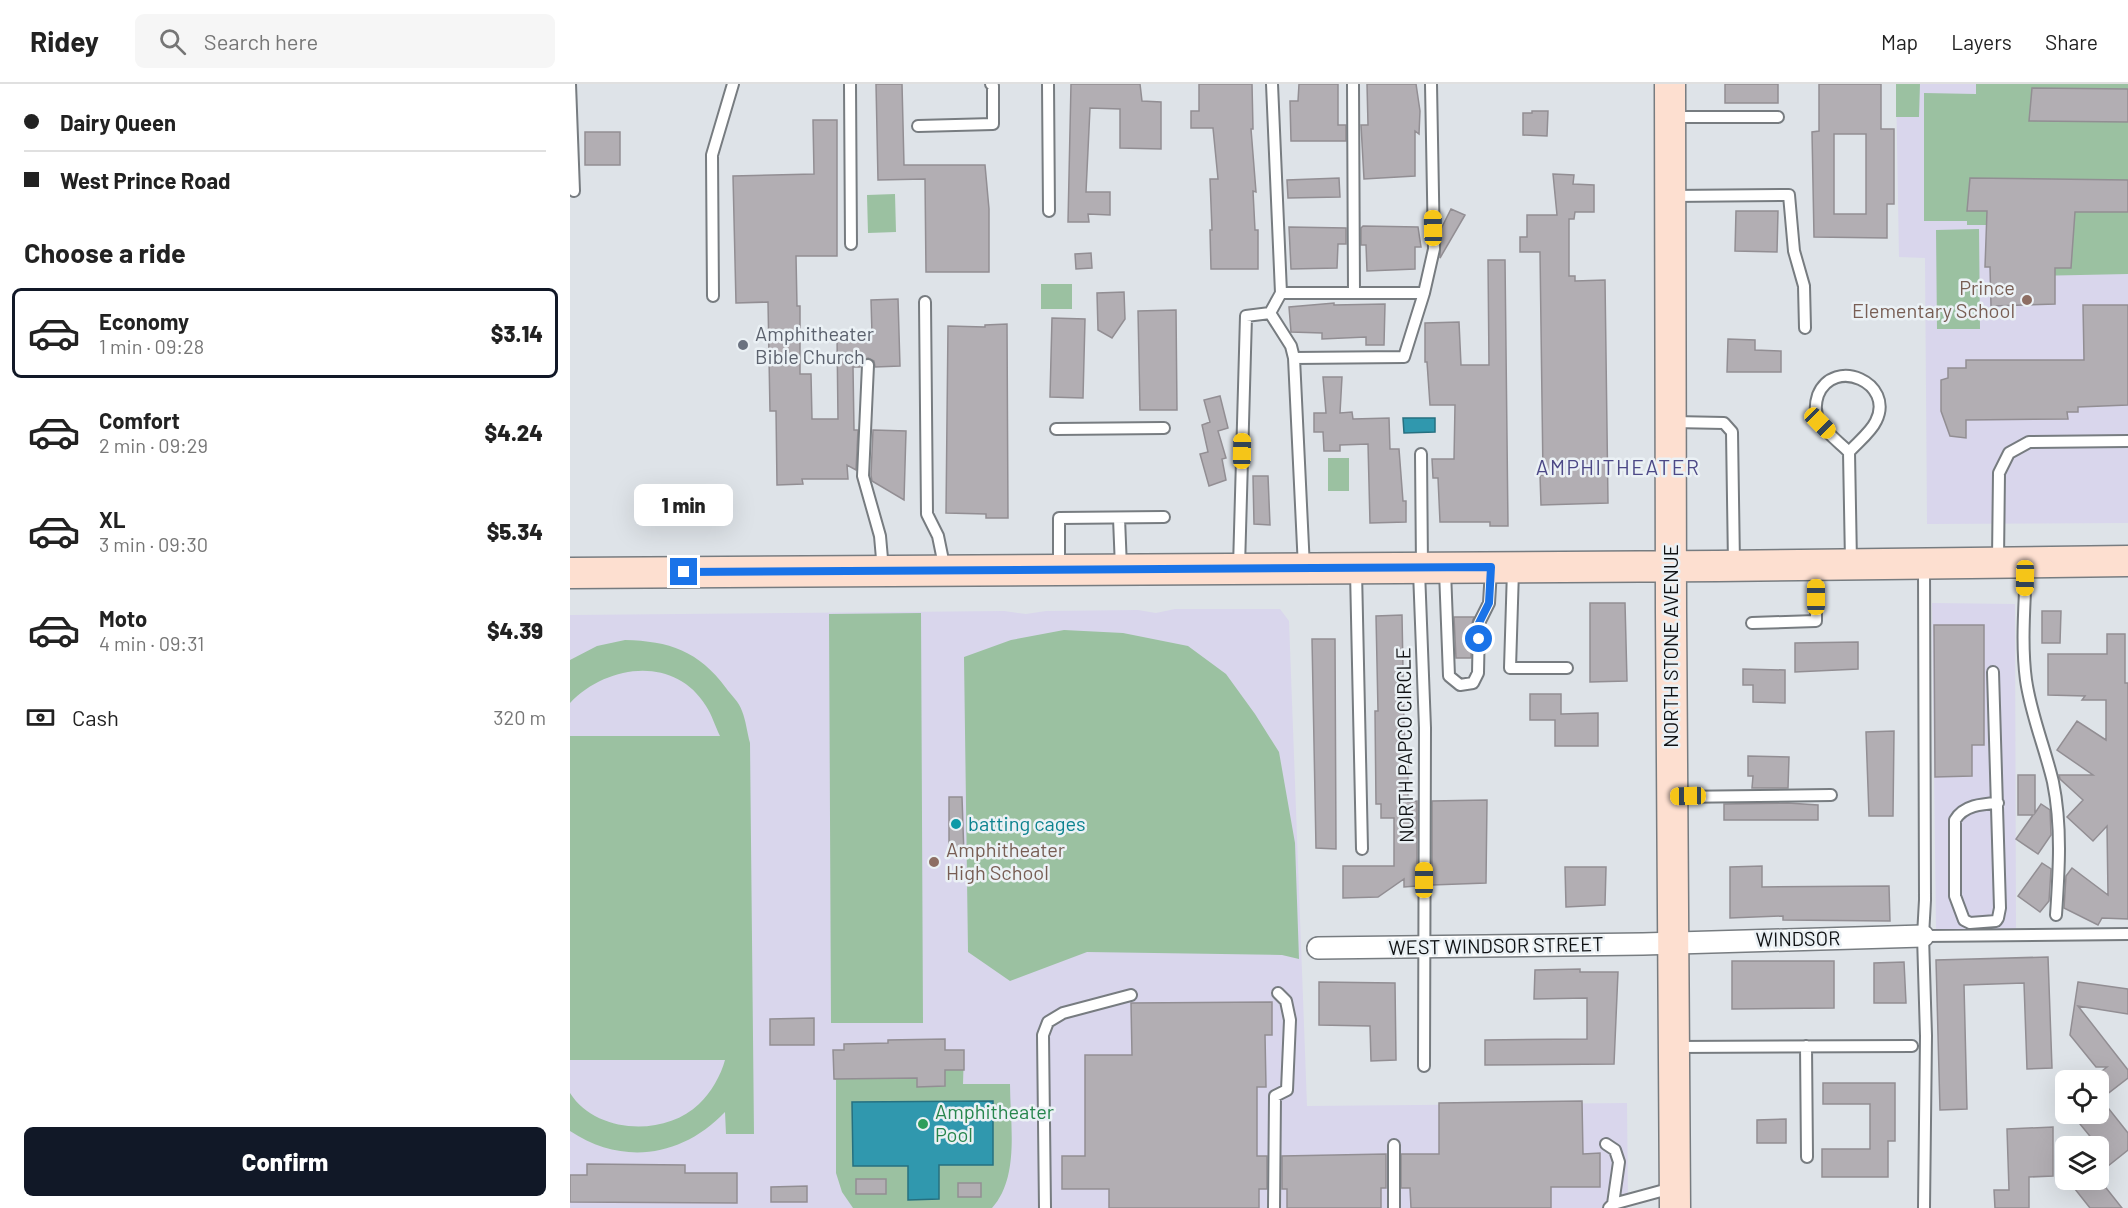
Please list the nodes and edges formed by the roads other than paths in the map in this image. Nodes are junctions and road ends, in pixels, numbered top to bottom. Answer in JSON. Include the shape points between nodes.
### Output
{"nodes":[{"id":1,"x":570,"y":84,"type":"edge"},
{"id":2,"x":733,"y":84,"type":"edge"},
{"id":3,"x":850,"y":84,"type":"edge"},
{"id":4,"x":991,"y":84,"type":"edge"},
{"id":5,"x":1048,"y":84,"type":"edge"},
{"id":6,"x":1272,"y":84,"type":"edge"},
{"id":7,"x":1353,"y":84,"type":"edge"},
{"id":8,"x":1431,"y":84,"type":"edge"},
{"id":9,"x":1670,"y":84,"type":"edge"},
{"id":10,"x":1670,"y":117,"type":"junction"},
{"id":11,"x":1778,"y":117,"type":"dead end"},
{"id":12,"x":918,"y":126,"type":"dead end"},
{"id":13,"x":574,"y":191,"type":"dead end"},
{"id":14,"x":1670,"y":196,"type":"junction"},
{"id":15,"x":1049,"y":211,"type":"dead end"},
{"id":16,"x":850,"y":244,"type":"dead end"},
{"id":17,"x":1281,"y":293,"type":"junction"},
{"id":18,"x":1354,"y":293,"type":"junction"},
{"id":19,"x":1424,"y":293,"type":"junction"},
{"id":20,"x":713,"y":296,"type":"dead end"},
{"id":21,"x":925,"y":302,"type":"dead end"},
{"id":22,"x":1269,"y":313,"type":"junction"},
{"id":23,"x":1805,"y":328,"type":"dead end"},
{"id":24,"x":1294,"y":358,"type":"junction"},
{"id":25,"x":868,"y":365,"type":"dead end"},
{"id":26,"x":1671,"y":422,"type":"junction"},
{"id":27,"x":1164,"y":428,"type":"dead end"},
{"id":28,"x":1056,"y":429,"type":"dead end"},
{"id":29,"x":2128,"y":441,"type":"edge"},
{"id":30,"x":1849,"y":452,"type":"junction"},
{"id":31,"x":1421,"y":454,"type":"dead end"},
{"id":32,"x":1164,"y":517,"type":"dead end"},
{"id":33,"x":1119,"y":518,"type":"junction"},
{"id":34,"x":2128,"y":561,"type":"edge"},
{"id":35,"x":2012,"y":562,"type":"junction"},
{"id":36,"x":1924,"y":563,"type":"junction"},
{"id":37,"x":1816,"y":564,"type":"junction"},
{"id":38,"x":1851,"y":564,"type":"junction"},
{"id":39,"x":1671,"y":566,"type":"junction"},
{"id":40,"x":1734,"y":566,"type":"junction"},
{"id":41,"x":1429,"y":567,"type":"junction"},
{"id":42,"x":1502,"y":567,"type":"junction"},
{"id":43,"x":1239,"y":568,"type":"junction"},
{"id":44,"x":1304,"y":568,"type":"junction"},
{"id":45,"x":1356,"y":568,"type":"junction"},
{"id":46,"x":1121,"y":569,"type":"junction"},
{"id":47,"x":945,"y":570,"type":"junction"},
{"id":48,"x":1059,"y":570,"type":"junction"},
{"id":49,"x":883,"y":571,"type":"junction"},
{"id":50,"x":570,"y":573,"type":"edge"},
{"id":51,"x":1752,"y":623,"type":"dead end"},
{"id":52,"x":1568,"y":668,"type":"dead end"},
{"id":53,"x":1993,"y":672,"type":"dead end"},
{"id":54,"x":1831,"y":795,"type":"dead end"},
{"id":55,"x":1672,"y":796,"type":"junction"},
{"id":56,"x":1998,"y":803,"type":"junction"},
{"id":57,"x":1362,"y":849,"type":"dead end"},
{"id":58,"x":2056,"y":915,"type":"dead end"},
{"id":59,"x":2128,"y":934,"type":"edge"},
{"id":60,"x":1923,"y":936,"type":"junction"},
{"id":61,"x":1673,"y":942,"type":"junction"},
{"id":62,"x":1424,"y":946,"type":"junction"},
{"id":63,"x":1318,"y":948,"type":"dead end"},
{"id":64,"x":1278,"y":993,"type":"dead end"},
{"id":65,"x":1131,"y":995,"type":"dead end"},
{"id":66,"x":1806,"y":1046,"type":"junction"},
{"id":67,"x":1912,"y":1046,"type":"dead end"},
{"id":68,"x":1674,"y":1047,"type":"junction"},
{"id":69,"x":1424,"y":1066,"type":"dead end"},
{"id":70,"x":1606,"y":1144,"type":"dead end"},
{"id":71,"x":1394,"y":1145,"type":"dead end"},
{"id":72,"x":1807,"y":1157,"type":"dead end"},
{"id":73,"x":1675,"y":1198,"type":"edge"},
{"id":74,"x":1611,"y":1206,"type":"edge"},
{"id":75,"x":1045,"y":1208,"type":"edge"},
{"id":76,"x":1274,"y":1208,"type":"edge"},
{"id":77,"x":1394,"y":1208,"type":"edge"},
{"id":78,"x":1924,"y":1208,"type":"edge"}],
"edges":[{"from":1,"to":13,"type":"lane"},
{"from":2,"to":20,"type":"lane","via":[[712,155]]},
{"from":3,"to":16,"type":"lane"},
{"from":4,"to":12,"type":"lane","via":[[993,124]]},
{"from":5,"to":15,"type":"lane"},
{"from":6,"to":17,"type":"lane"},
{"from":7,"to":18,"type":"lane"},
{"from":8,"to":19,"type":"lane","via":[[1434,249]]},
{"from":9,"to":10,"type":"main road","name":"NORTH STONE AVENUE"},
{"from":10,"to":11,"type":"lane"},
{"from":10,"to":14,"type":"main road","name":"NORTH STONE AVENUE"},
{"from":14,"to":23,"type":"lane","via":[[1789,195],[1794,251],[1804,286]]},
{"from":14,"to":26,"type":"main road","name":"NORTH STONE AVENUE"},
{"from":17,"to":18,"type":"lane"},
{"from":17,"to":22,"type":"lane"},
{"from":18,"to":19,"type":"lane"},
{"from":19,"to":24,"type":"lane","via":[[1404,357]]},
{"from":21,"to":47,"type":"lane","via":[[927,514],[938,536]]},
{"from":22,"to":24,"type":"lane","via":[[1291,346]]},
{"from":22,"to":43,"type":"lane","via":[[1246,316]]},
{"from":24,"to":44,"type":"lane"},
{"from":25,"to":49,"type":"lane","via":[[863,476],[880,536]]},
{"from":26,"to":39,"type":"main road","name":"NORTH STONE AVENUE"},
{"from":26,"to":40,"type":"lane","via":[[1724,423],[1732,432]]},
{"from":27,"to":28,"type":"lane"},
{"from":29,"to":35,"type":"lane","via":[[2029,442],[2009,453],[1999,473]]},
{"from":30,"to":30,"type":"lane","via":[[1875,424],[1880,408],[1870,385],[1848,375],[1831,379],[1820,391],[1816,407],[1820,423]]},
{"from":30,"to":38,"type":"lane"},
{"from":31,"to":41,"type":"lane"},
{"from":32,"to":33,"type":"lane"},
{"from":33,"to":46,"type":"lane"},
{"from":33,"to":48,"type":"lane","via":[[1059,518]]},
{"from":34,"to":35,"type":"main road"},
{"from":35,"to":36,"type":"main road"},
{"from":35,"to":58,"type":"lane","via":[[2026,683],[2053,784],[2057,815],[2060,861]]},
{"from":36,"to":38,"type":"main road"},
{"from":36,"to":60,"type":"lane"},
{"from":37,"to":38,"type":"main road"},
{"from":37,"to":40,"type":"main road"},
{"from":37,"to":51,"type":"lane","via":[[1816,621]]},
{"from":39,"to":40,"type":"main road"},
{"from":39,"to":42,"type":"main road"},
{"from":39,"to":55,"type":"main road","name":"NORTH STONE AVENUE"},
{"from":41,"to":42,"type":"main road"},
{"from":41,"to":42,"type":"lane","via":[[1449,676],[1460,685],[1473,683],[1478,673],[1479,623]]},
{"from":41,"to":45,"type":"main road"},
{"from":41,"to":62,"type":"lane","name":"NORTH PAPCO CIRCLE"},
{"from":42,"to":52,"type":"lane","via":[[1510,668]]},
{"from":43,"to":44,"type":"main road"},
{"from":43,"to":46,"type":"main road"},
{"from":44,"to":45,"type":"main road"},
{"from":45,"to":57,"type":"lane"},
{"from":46,"to":48,"type":"main road"},
{"from":47,"to":48,"type":"main road"},
{"from":47,"to":49,"type":"main road"},
{"from":49,"to":50,"type":"main road"},
{"from":53,"to":56,"type":"lane"},
{"from":54,"to":55,"type":"lane"},
{"from":55,"to":61,"type":"main road","name":"NORTH STONE AVENUE"},
{"from":56,"to":56,"type":"lane","via":[[1998,918],[1970,923],[1964,920],[1954,896],[1955,820],[1959,813],[1980,804]]},
{"from":59,"to":60,"type":"lane"},
{"from":60,"to":61,"type":"street","name":"WINDSOR"},
{"from":60,"to":78,"type":"lane"},
{"from":61,"to":62,"type":"street","name":"WEST WINDSOR STREET"},
{"from":61,"to":68,"type":"main road","name":"NORTH STONE AVENUE"},
{"from":62,"to":63,"type":"street","name":"WEST WINDSOR STREET"},
{"from":62,"to":69,"type":"lane","name":"NORTH PAPCO CIRCLE"},
{"from":64,"to":76,"type":"lane","via":[[1286,1001],[1290,1020],[1287,1090],[1275,1096]]},
{"from":65,"to":75,"type":"lane","via":[[1063,1013],[1047,1022],[1043,1035]]},
{"from":66,"to":67,"type":"lane"},
{"from":66,"to":68,"type":"lane"},
{"from":66,"to":72,"type":"lane"},
{"from":68,"to":73,"type":"main road","name":"NORTH STONE AVENUE"},
{"from":70,"to":74,"type":"lane","via":[[1615,1150],[1619,1162]]},
{"from":71,"to":77,"type":"lane"},
{"from":73,"to":74,"type":"lane"}]}
